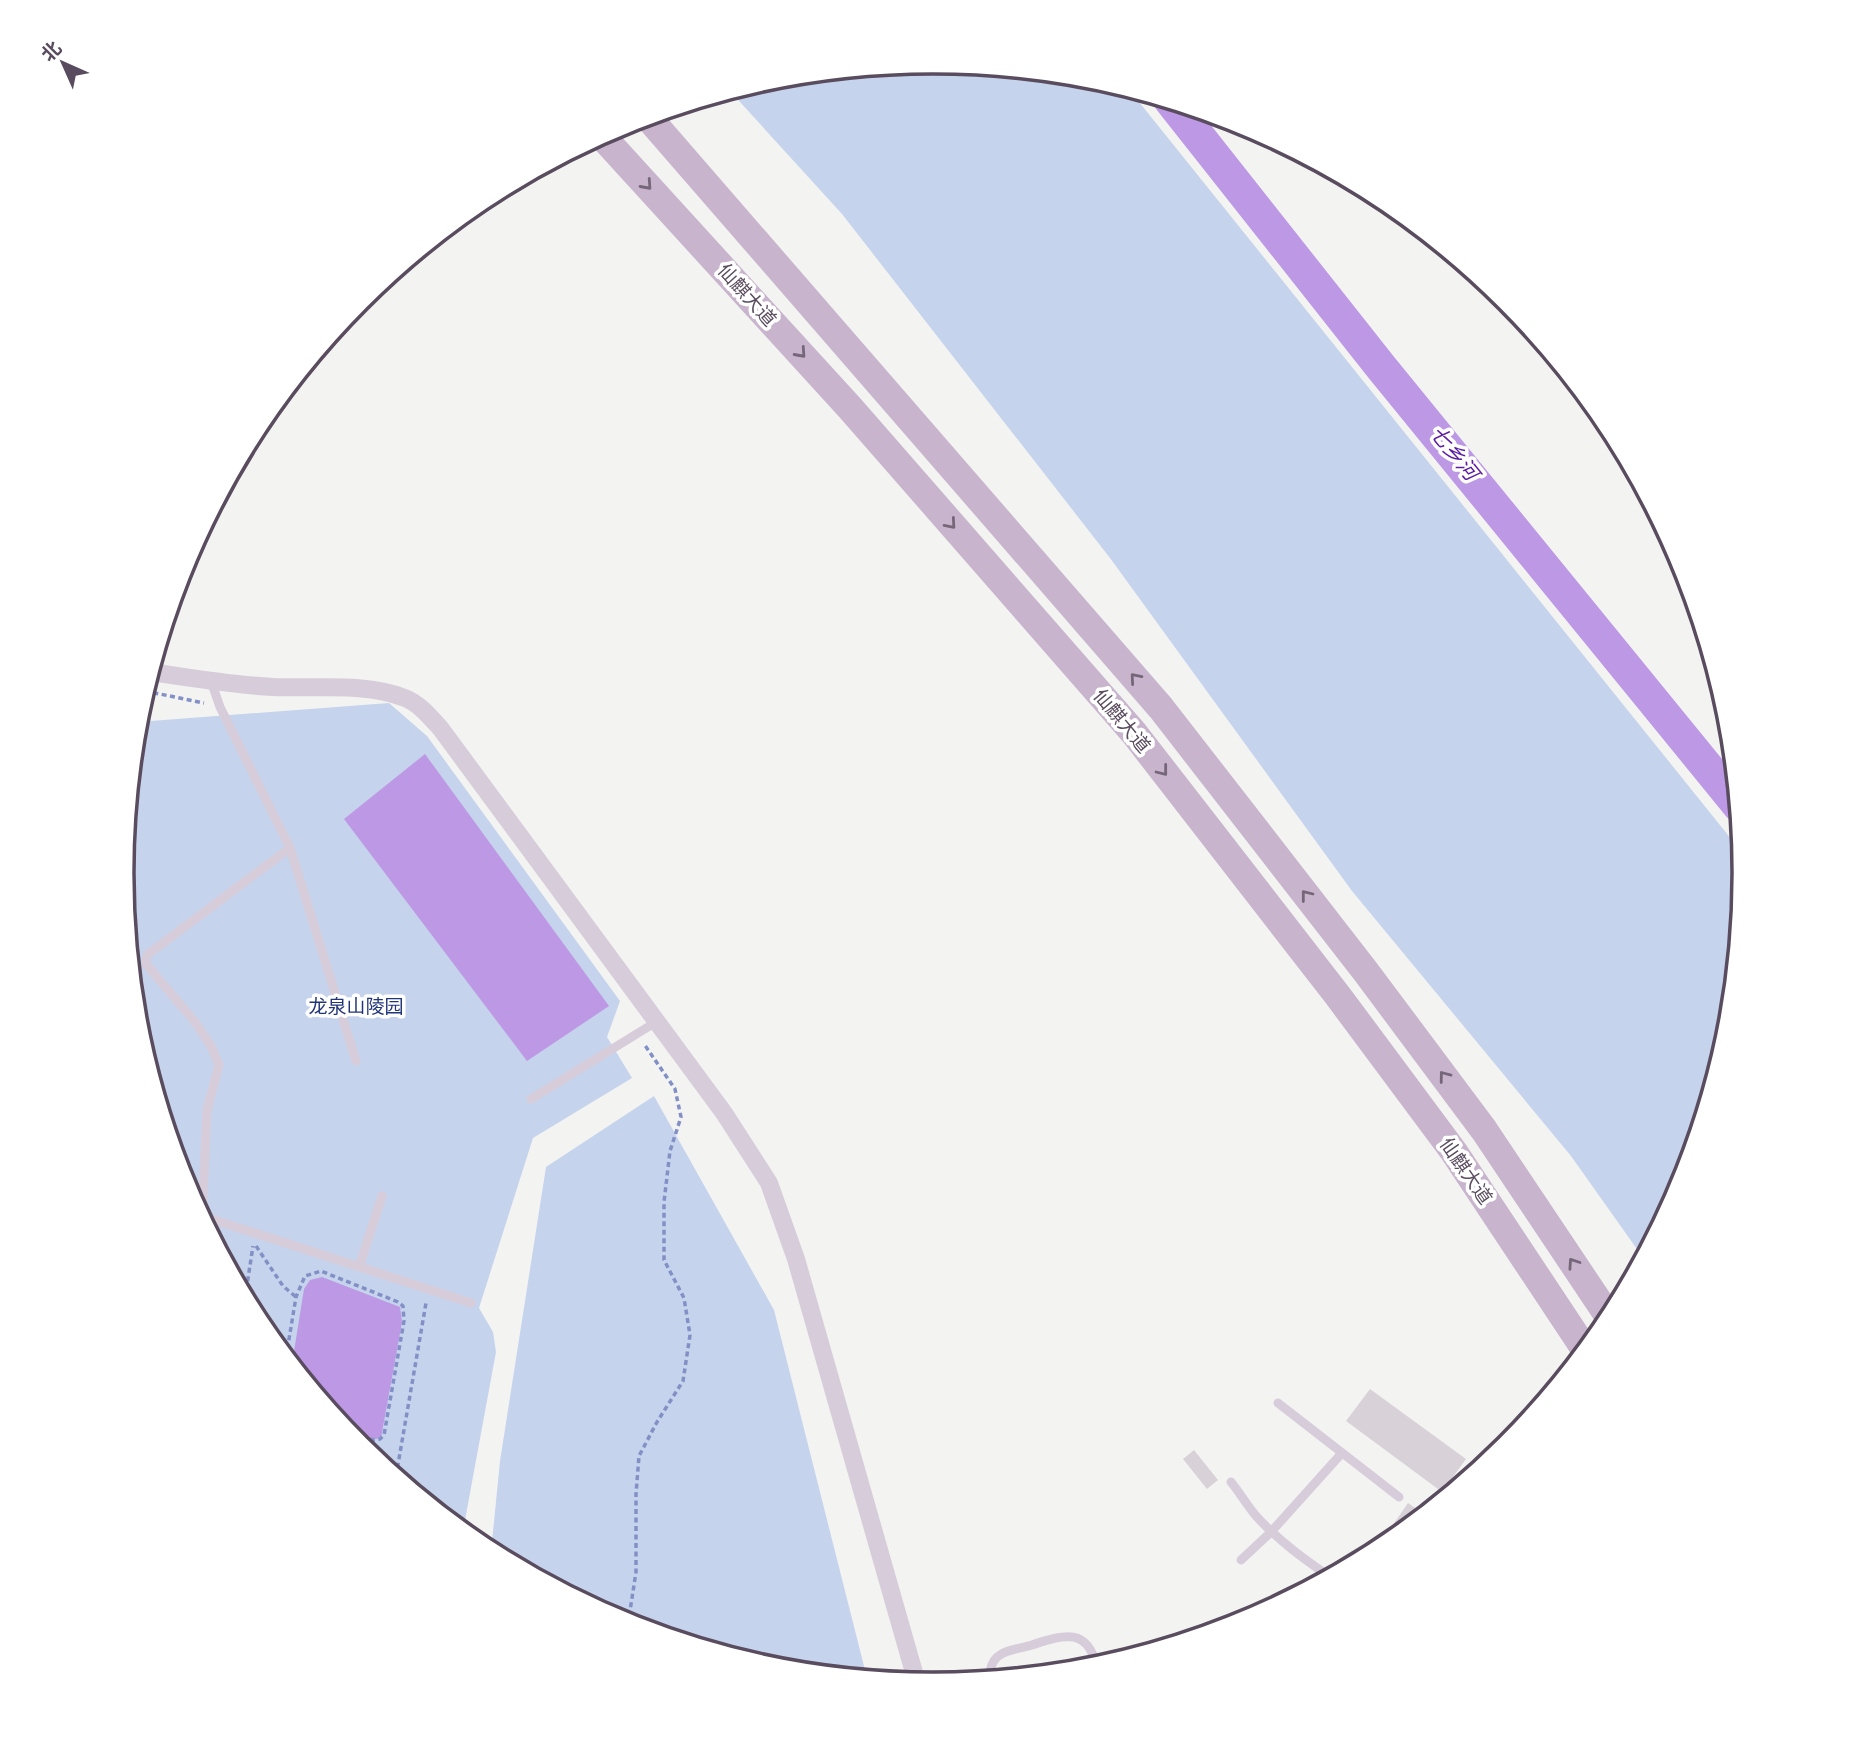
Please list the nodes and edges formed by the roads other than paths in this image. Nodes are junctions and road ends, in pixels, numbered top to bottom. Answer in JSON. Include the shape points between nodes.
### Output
{"nodes":[{"id":1,"x":654,"y":124,"type":"edge"},
{"id":2,"x":608,"y":143,"type":"edge"},
{"id":3,"x":160,"y":673,"type":"edge"},
{"id":4,"x":211,"y":681,"type":"junction"},
{"id":5,"x":290,"y":848,"type":"junction"},
{"id":6,"x":656,"y":1022,"type":"junction"},
{"id":7,"x":356,"y":1061,"type":"dead end"},
{"id":8,"x":531,"y":1099,"type":"dead end"},
{"id":9,"x":203,"y":1196,"type":"edge"},
{"id":10,"x":383,"y":1196,"type":"dead end"},
{"id":11,"x":214,"y":1220,"type":"edge"},
{"id":12,"x":359,"y":1267,"type":"junction"},
{"id":13,"x":471,"y":1303,"type":"dead end"},
{"id":14,"x":1604,"y":1309,"type":"edge"},
{"id":15,"x":1580,"y":1343,"type":"edge"},
{"id":16,"x":1278,"y":1403,"type":"dead end"},
{"id":17,"x":1342,"y":1453,"type":"junction"},
{"id":18,"x":1231,"y":1482,"type":"dead end"},
{"id":19,"x":1399,"y":1496,"type":"dead end"},
{"id":20,"x":1271,"y":1532,"type":"junction"},
{"id":21,"x":1241,"y":1560,"type":"dead end"},
{"id":22,"x":1322,"y":1571,"type":"edge"},
{"id":23,"x":1093,"y":1656,"type":"edge"},
{"id":24,"x":990,"y":1671,"type":"edge"},
{"id":25,"x":914,"y":1672,"type":"edge"}],
"edges":[{"from":14,"to":1,"type":"main road","name":"仙麒大道","one_way":true,"via":[[1483,1130],[1161,708]]},
{"from":2,"to":15,"type":"main road","name":"仙麒大道","one_way":true,"via":[[851,409],[1134,733],[1454,1152]]},
{"from":3,"to":4,"type":"street"},
{"from":4,"to":5,"type":"lane"},
{"from":4,"to":6,"type":"street","via":[[376,691],[407,699],[423,709]]},
{"from":5,"to":7,"type":"lane"},
{"from":5,"to":9,"type":"lane","via":[[147,955],[146,964],[195,1022],[219,1065],[207,1110]]},
{"from":6,"to":8,"type":"lane"},
{"from":6,"to":25,"type":"street","via":[[769,1183],[796,1259]]},
{"from":10,"to":12,"type":"lane"},
{"from":11,"to":12,"type":"lane"},
{"from":12,"to":13,"type":"lane"},
{"from":16,"to":17,"type":"lane"},
{"from":17,"to":19,"type":"lane"},
{"from":17,"to":20,"type":"lane"},
{"from":18,"to":20,"type":"lane"},
{"from":20,"to":21,"type":"lane"},
{"from":20,"to":22,"type":"lane"},
{"from":23,"to":24,"type":"lane","via":[[1080,1639],[1055,1638],[1000,1654]]}]}
